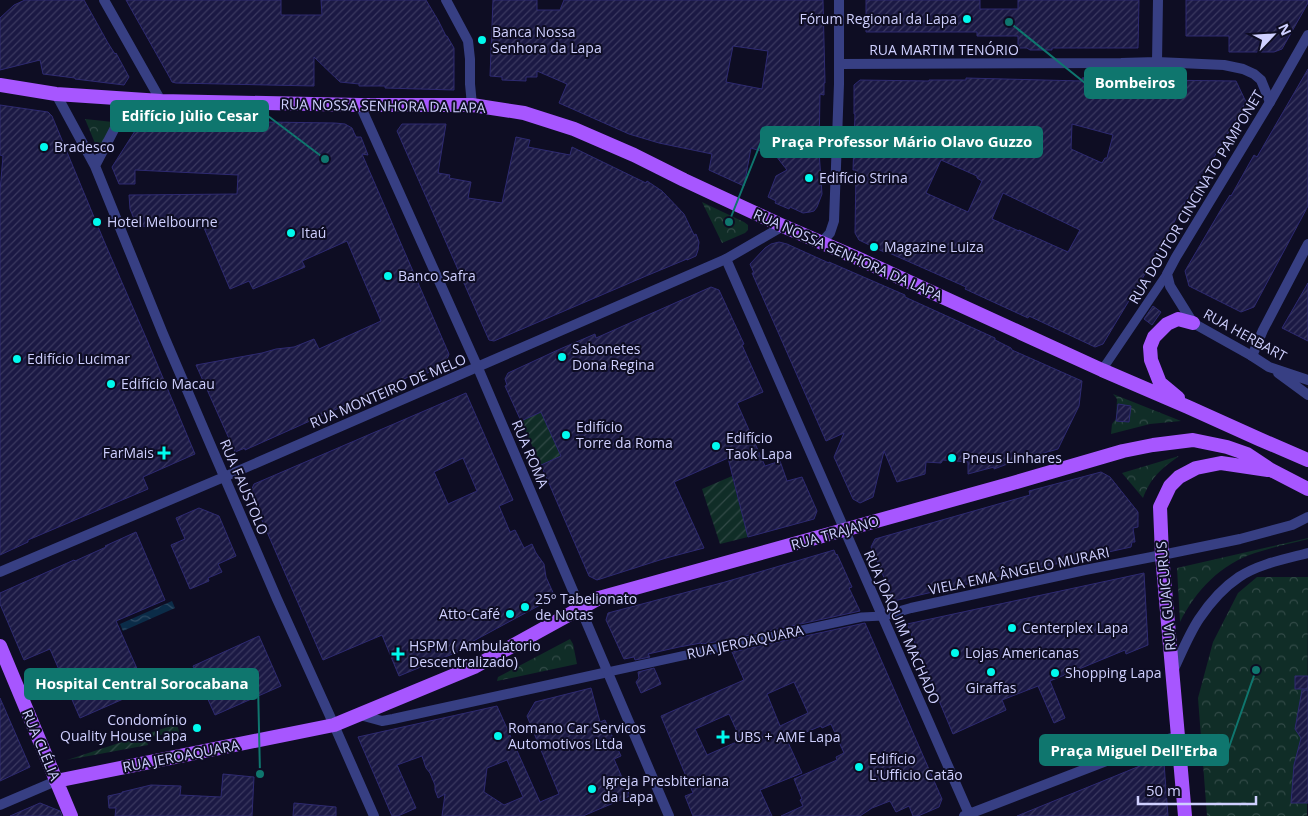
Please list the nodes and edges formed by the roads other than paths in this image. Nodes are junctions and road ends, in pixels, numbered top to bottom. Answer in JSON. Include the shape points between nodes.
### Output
{"nodes":[{"id":1,"x":104,"y":0,"type":"edge"},
{"id":2,"x":446,"y":0,"type":"edge"},
{"id":3,"x":839,"y":0,"type":"edge"},
{"id":4,"x":1158,"y":0,"type":"edge"},
{"id":5,"x":1308,"y":35,"type":"edge"},
{"id":6,"x":1157,"y":62,"type":"junction"},
{"id":7,"x":839,"y":64,"type":"junction"},
{"id":8,"x":0,"y":85,"type":"edge"},
{"id":9,"x":56,"y":94,"type":"junction"},
{"id":10,"x":130,"y":99,"type":"junction"},
{"id":11,"x":162,"y":102,"type":"junction"},
{"id":12,"x":1270,"y":102,"type":"junction"},
{"id":13,"x":360,"y":105,"type":"junction"},
{"id":14,"x":472,"y":105,"type":"junction"},
{"id":15,"x":95,"y":166,"type":"junction"},
{"id":16,"x":783,"y":226,"type":"junction"},
{"id":17,"x":821,"y":243,"type":"junction"},
{"id":18,"x":1308,"y":244,"type":"edge"},
{"id":19,"x":726,"y":259,"type":"junction"},
{"id":20,"x":1167,"y":274,"type":"junction"},
{"id":21,"x":1193,"y":323,"type":"junction"},
{"id":22,"x":1252,"y":356,"type":"junction"},
{"id":23,"x":1269,"y":367,"type":"junction"},
{"id":24,"x":478,"y":368,"type":"junction"},
{"id":25,"x":1102,"y":370,"type":"junction"},
{"id":26,"x":1308,"y":380,"type":"edge"},
{"id":27,"x":1308,"y":394,"type":"edge"},
{"id":28,"x":1188,"y":407,"type":"junction"},
{"id":29,"x":1308,"y":460,"type":"edge"},
{"id":30,"x":1271,"y":470,"type":"junction"},
{"id":31,"x":224,"y":477,"type":"junction"},
{"id":32,"x":1308,"y":489,"type":"edge"},
{"id":33,"x":1308,"y":517,"type":"edge"},
{"id":34,"x":845,"y":530,"type":"junction"},
{"id":35,"x":1308,"y":553,"type":"edge"},
{"id":36,"x":1162,"y":555,"type":"junction"},
{"id":37,"x":0,"y":572,"type":"edge"},
{"id":38,"x":581,"y":608,"type":"junction"},
{"id":39,"x":883,"y":616,"type":"junction"},
{"id":40,"x":0,"y":646,"type":"edge"},
{"id":41,"x":1173,"y":670,"type":"junction"},
{"id":42,"x":608,"y":672,"type":"junction"},
{"id":43,"x":360,"y":715,"type":"junction"},
{"id":44,"x":334,"y":725,"type":"junction"},
{"id":45,"x":1179,"y":736,"type":"junction"},
{"id":46,"x":56,"y":781,"type":"junction"},
{"id":47,"x":0,"y":805,"type":"edge"},
{"id":48,"x":981,"y":812,"type":"edge"},
{"id":49,"x":966,"y":815,"type":"edge"},
{"id":50,"x":72,"y":816,"type":"edge"},
{"id":51,"x":374,"y":816,"type":"edge"},
{"id":52,"x":669,"y":816,"type":"edge"},
{"id":53,"x":1185,"y":816,"type":"edge"}],
"edges":[{"from":1,"to":11,"type":"street"},
{"from":2,"to":14,"type":"street","via":[[468,41]]},
{"from":3,"to":7,"type":"street"},
{"from":4,"to":6,"type":"street"},
{"from":5,"to":12,"type":"street","name":"RUA DOUTOR CINCINATO PAMPONET"},
{"from":6,"to":7,"type":"street","name":"RUA MARTIM TENÓRIO"},
{"from":6,"to":12,"type":"street","name":"RUA MARTIM TENÓRIO","via":[[1224,65],[1243,70],[1261,80]]},
{"from":7,"to":17,"type":"street","via":[[834,221],[830,233]]},
{"from":8,"to":9,"type":"main road","name":"RUA NOSSA SENHORA DA LAPA"},
{"from":9,"to":10,"type":"main road","name":"RUA NOSSA SENHORA DA LAPA"},
{"from":9,"to":15,"type":"street","name":"RUA FAUSTOLO"},
{"from":10,"to":11,"type":"main road","name":"RUA NOSSA SENHORA DA LAPA"},
{"from":10,"to":15,"type":"street"},
{"from":11,"to":13,"type":"main road","name":"RUA NOSSA SENHORA DA LAPA"},
{"from":12,"to":20,"type":"street","name":"RUA DOUTOR CINCINATO PAMPONET"},
{"from":13,"to":14,"type":"main road","name":"RUA NOSSA SENHORA DA LAPA"},
{"from":13,"to":24,"type":"street","name":"RUA ROMA"},
{"from":14,"to":16,"type":"main road","name":"RUA NOSSA SENHORA DA LAPA","via":[[524,114],[574,129]]},
{"from":15,"to":31,"type":"street","name":"RUA FAUSTOLO"},
{"from":16,"to":17,"type":"main road","name":"RUA NOSSA SENHORA DA LAPA"},
{"from":16,"to":19,"type":"street","name":"RUA MONTEIRO DE MELO"},
{"from":17,"to":25,"type":"main road","name":"RUA NOSSA SENHORA DA LAPA"},
{"from":18,"to":22,"type":"street"},
{"from":19,"to":24,"type":"street","name":"RUA MONTEIRO DE MELO"},
{"from":19,"to":34,"type":"street","name":"RUA JOAQUIM MACHADO"},
{"from":20,"to":21,"type":"street","name":"RUA HERBART","via":[[1170,286]]},
{"from":20,"to":25,"type":"street","name":"RUA DOUTOR CINCINATO PAMPONET"},
{"from":21,"to":22,"type":"street","name":"RUA HERBART"},
{"from":21,"to":28,"type":"main road","via":[[1178,319],[1167,324],[1150,347],[1152,365],[1160,382]]},
{"from":22,"to":23,"type":"street","name":"RUA HERBART"},
{"from":23,"to":26,"type":"street","name":"RUA HERBART"},
{"from":23,"to":27,"type":"street"},
{"from":24,"to":31,"type":"street","name":"RUA MONTEIRO DE MELO"},
{"from":24,"to":38,"type":"street","name":"RUA ROMA"},
{"from":25,"to":28,"type":"main road","name":"RUA NOSSA SENHORA DA LAPA"},
{"from":28,"to":29,"type":"main road","name":"RUA NOSSA SENHORA DA LAPA"},
{"from":30,"to":32,"type":"main road"},
{"from":30,"to":34,"type":"main road","name":"RUA TRAJANO","via":[[1247,454],[1193,440],[1123,451]]},
{"from":30,"to":36,"type":"main road","name":"RUA GUAICURUS","via":[[1221,463],[1196,468],[1179,477],[1170,486],[1160,507]]},
{"from":31,"to":37,"type":"street","name":"RUA MONTEIRO DE MELO"},
{"from":31,"to":44,"type":"street","name":"RUA FAUSTOLO"},
{"from":33,"to":36,"type":"street","name":"VIELA EMA ÂNGELO MURARI","via":[[1292,526]]},
{"from":34,"to":38,"type":"main road","name":"RUA TRAJANO","via":[[606,596]]},
{"from":34,"to":39,"type":"street","name":"RUA JOAQUIM MACHADO"},
{"from":35,"to":41,"type":"street","via":[[1256,569],[1239,577],[1219,594],[1199,619]]},
{"from":36,"to":39,"type":"street","name":"VIELA EMA ÂNGELO MURARI"},
{"from":36,"to":41,"type":"main road","name":"RUA GUAICURUS"},
{"from":38,"to":42,"type":"street","name":"RUA ROMA"},
{"from":38,"to":43,"type":"main road","name":"RUA JEROAQUARA","via":[[474,667]]},
{"from":39,"to":42,"type":"street","name":"RUA JEROAQUARA","via":[[862,617]]},
{"from":39,"to":49,"type":"street","name":"RUA JOAQUIM MACHADO"},
{"from":40,"to":46,"type":"main road","name":"RUA CLÉLIA"},
{"from":41,"to":45,"type":"main road","name":"RUA GUAICURUS"},
{"from":42,"to":43,"type":"street","via":[[382,721]]},
{"from":42,"to":52,"type":"street","name":"RUA ROMA"},
{"from":43,"to":44,"type":"main road","name":"RUA JEROAQUARA"},
{"from":44,"to":46,"type":"main road","name":"RUA JEROAQUARA"},
{"from":44,"to":51,"type":"street","name":"RUA FAUSTOLO"},
{"from":45,"to":48,"type":"street","via":[[1153,743]]},
{"from":45,"to":53,"type":"main road","name":"RUA GUAICURUS"},
{"from":46,"to":47,"type":"street","name":"RUA JEROAQUARA"},
{"from":46,"to":50,"type":"main road","name":"RUA CLÉLIA"},
{"from":48,"to":49,"type":"street"}]}
